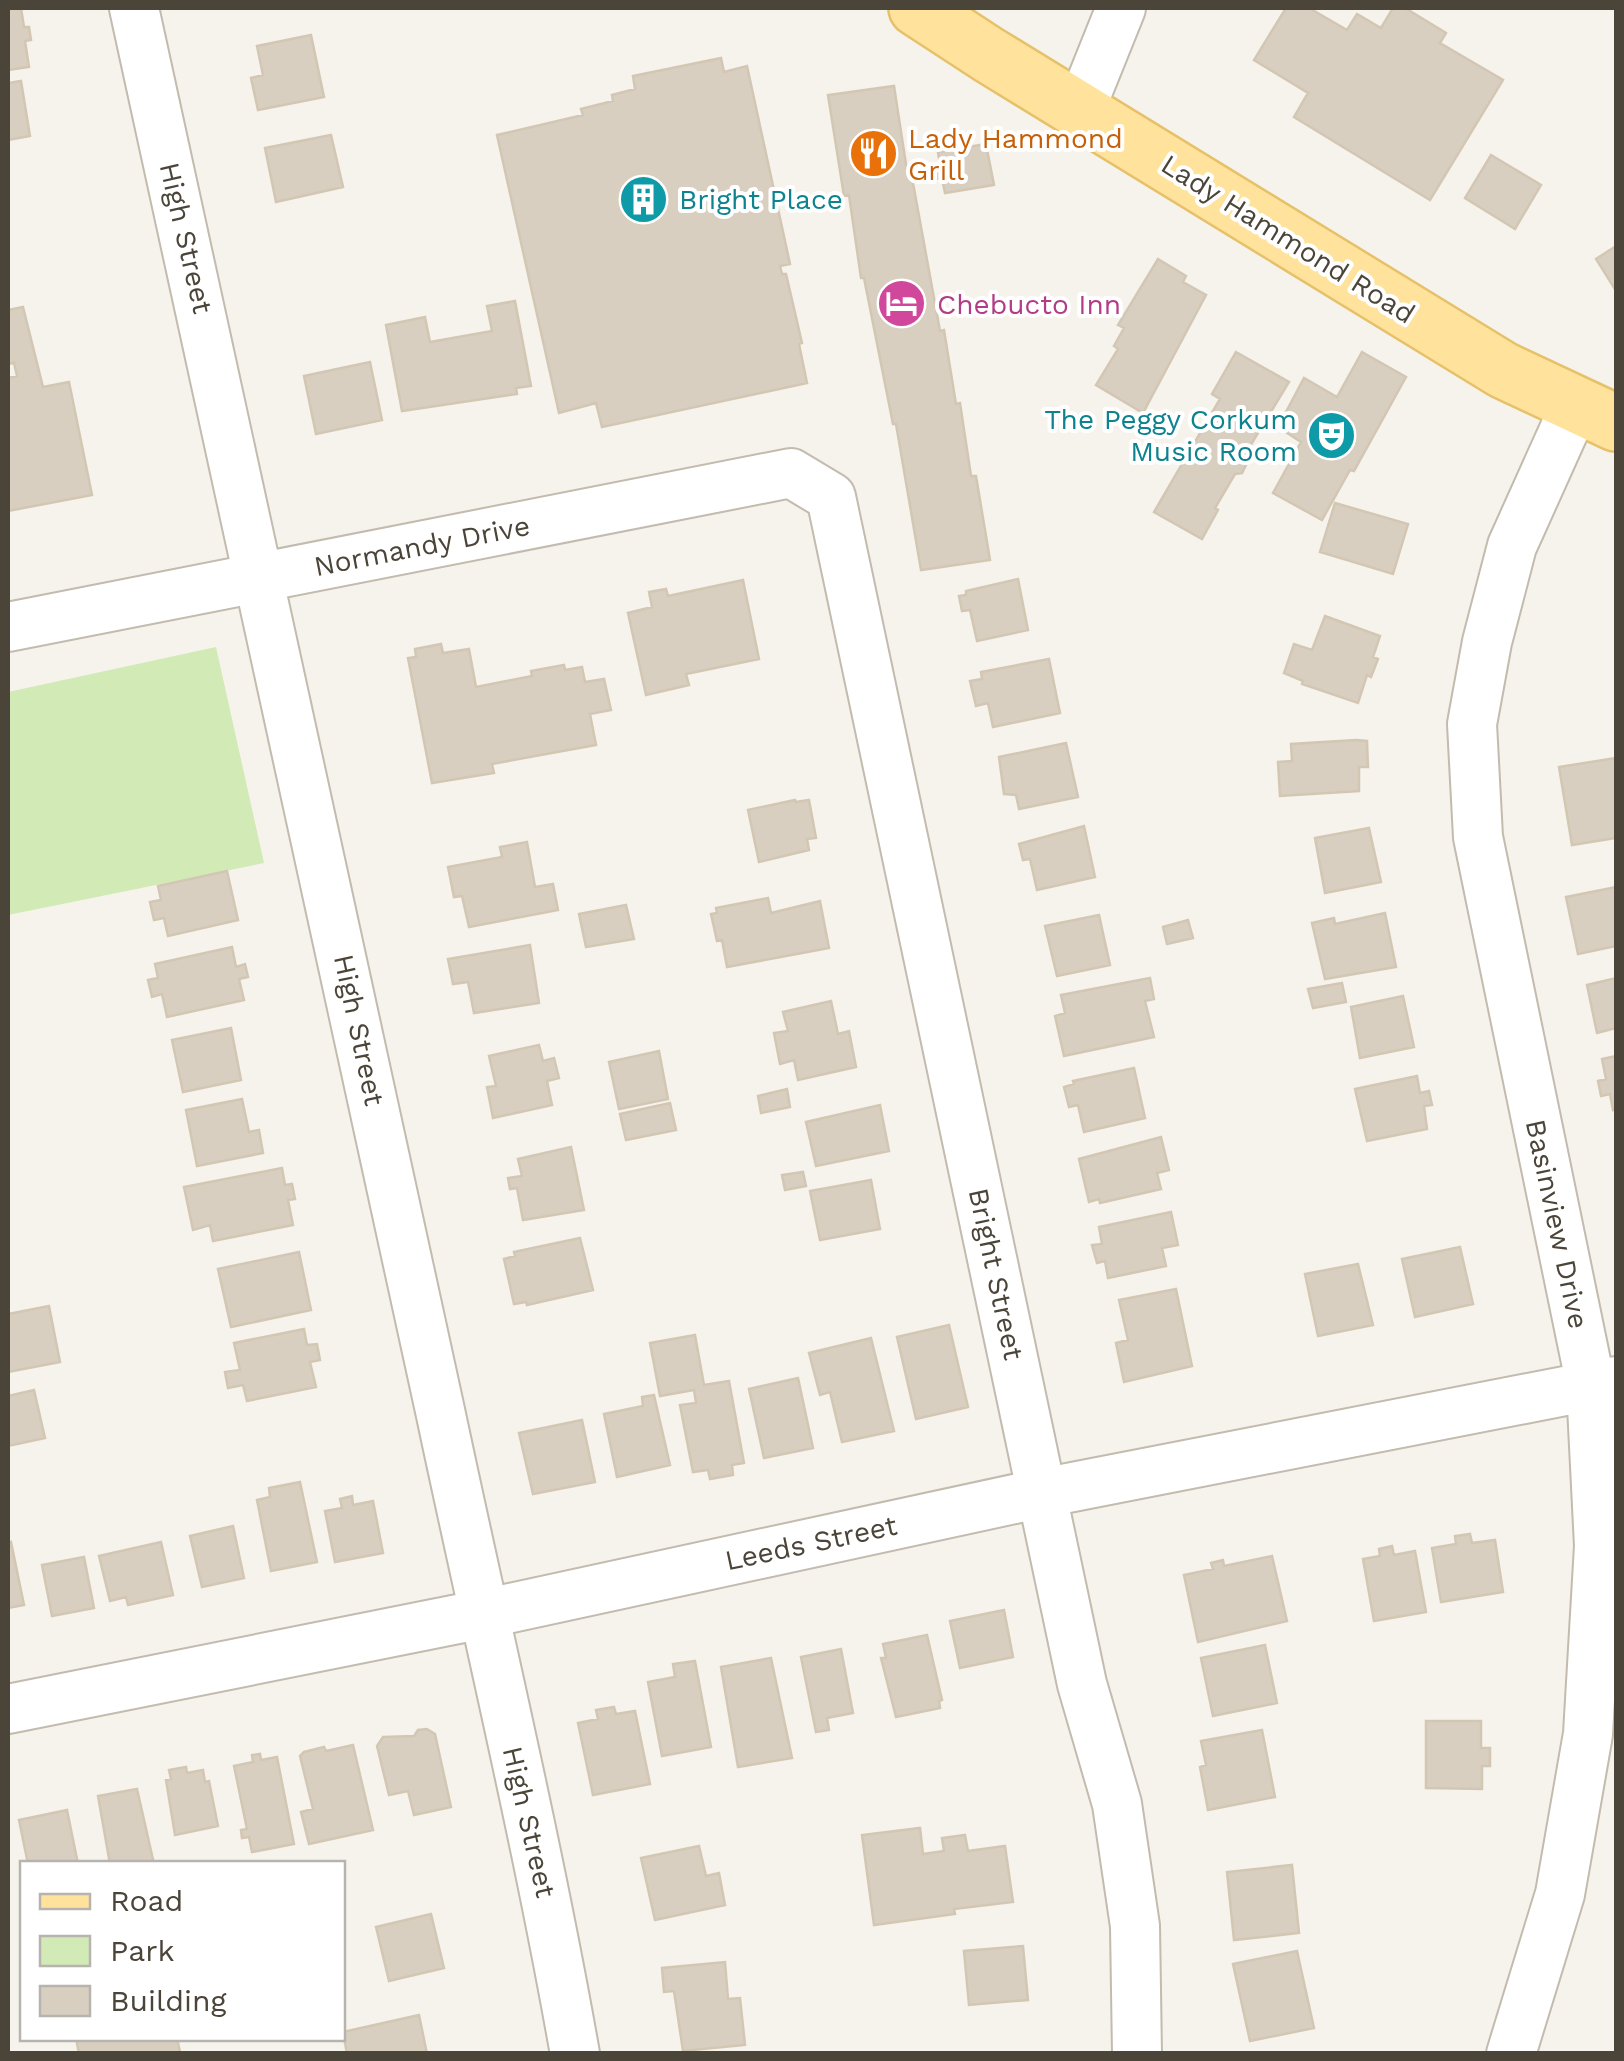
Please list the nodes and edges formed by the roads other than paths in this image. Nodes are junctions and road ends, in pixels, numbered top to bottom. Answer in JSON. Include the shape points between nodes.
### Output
{"nodes":[{"id":1,"x":134,"y":8,"type":"edge"},
{"id":2,"x":917,"y":8,"type":"edge"},
{"id":3,"x":1122,"y":8,"type":"edge"},
{"id":4,"x":1080,"y":110,"type":"junction"},
{"id":5,"x":1596,"y":414,"type":"edge"},
{"id":6,"x":831,"y":497,"type":"joint"},
{"id":7,"x":261,"y":577,"type":"junction"},
{"id":8,"x":8,"y":627,"type":"edge"},
{"id":9,"x":1604,"y":1384,"type":"edge"},
{"id":10,"x":1042,"y":1493,"type":"junction"},
{"id":11,"x":483,"y":1614,"type":"junction"},
{"id":12,"x":8,"y":1710,"type":"edge"},
{"id":13,"x":575,"y":2054,"type":"edge"},
{"id":14,"x":1138,"y":2054,"type":"edge"},
{"id":15,"x":1511,"y":2054,"type":"edge"}],
"edges":[{"from":1,"to":7,"type":"street","name":"High Street"},
{"from":2,"to":4,"type":"main road","name":"Lady Hammond Road"},
{"from":3,"to":4,"type":"street"},
{"from":4,"to":5,"type":"main road","name":"Lady Hammond Road","via":[[1503,370]]},
{"from":5,"to":9,"type":"street","name":"Basinview Drive","via":[[1512,546],[1472,724],[1478,837]]},
{"from":6,"to":7,"type":"street","name":"Normandy Drive","via":[[791,473]]},
{"from":6,"to":10,"type":"street","name":"Bright Street"},
{"from":7,"to":8,"type":"street","name":"Normandy Drive"},
{"from":7,"to":11,"type":"street","name":"High Street"},
{"from":9,"to":10,"type":"street","name":"Leeds Street"},
{"from":9,"to":15,"type":"street","name":"Basinview Drive","via":[[1588,1734],[1560,1894]]},
{"from":10,"to":11,"type":"street","name":"Leeds Street"},
{"from":10,"to":14,"type":"street","name":"Bright Street","via":[[1082,1684],[1117,1804],[1135,1926]]},
{"from":11,"to":12,"type":"street","name":"Leeds Street"},
{"from":11,"to":13,"type":"street","name":"High Street"}]}
